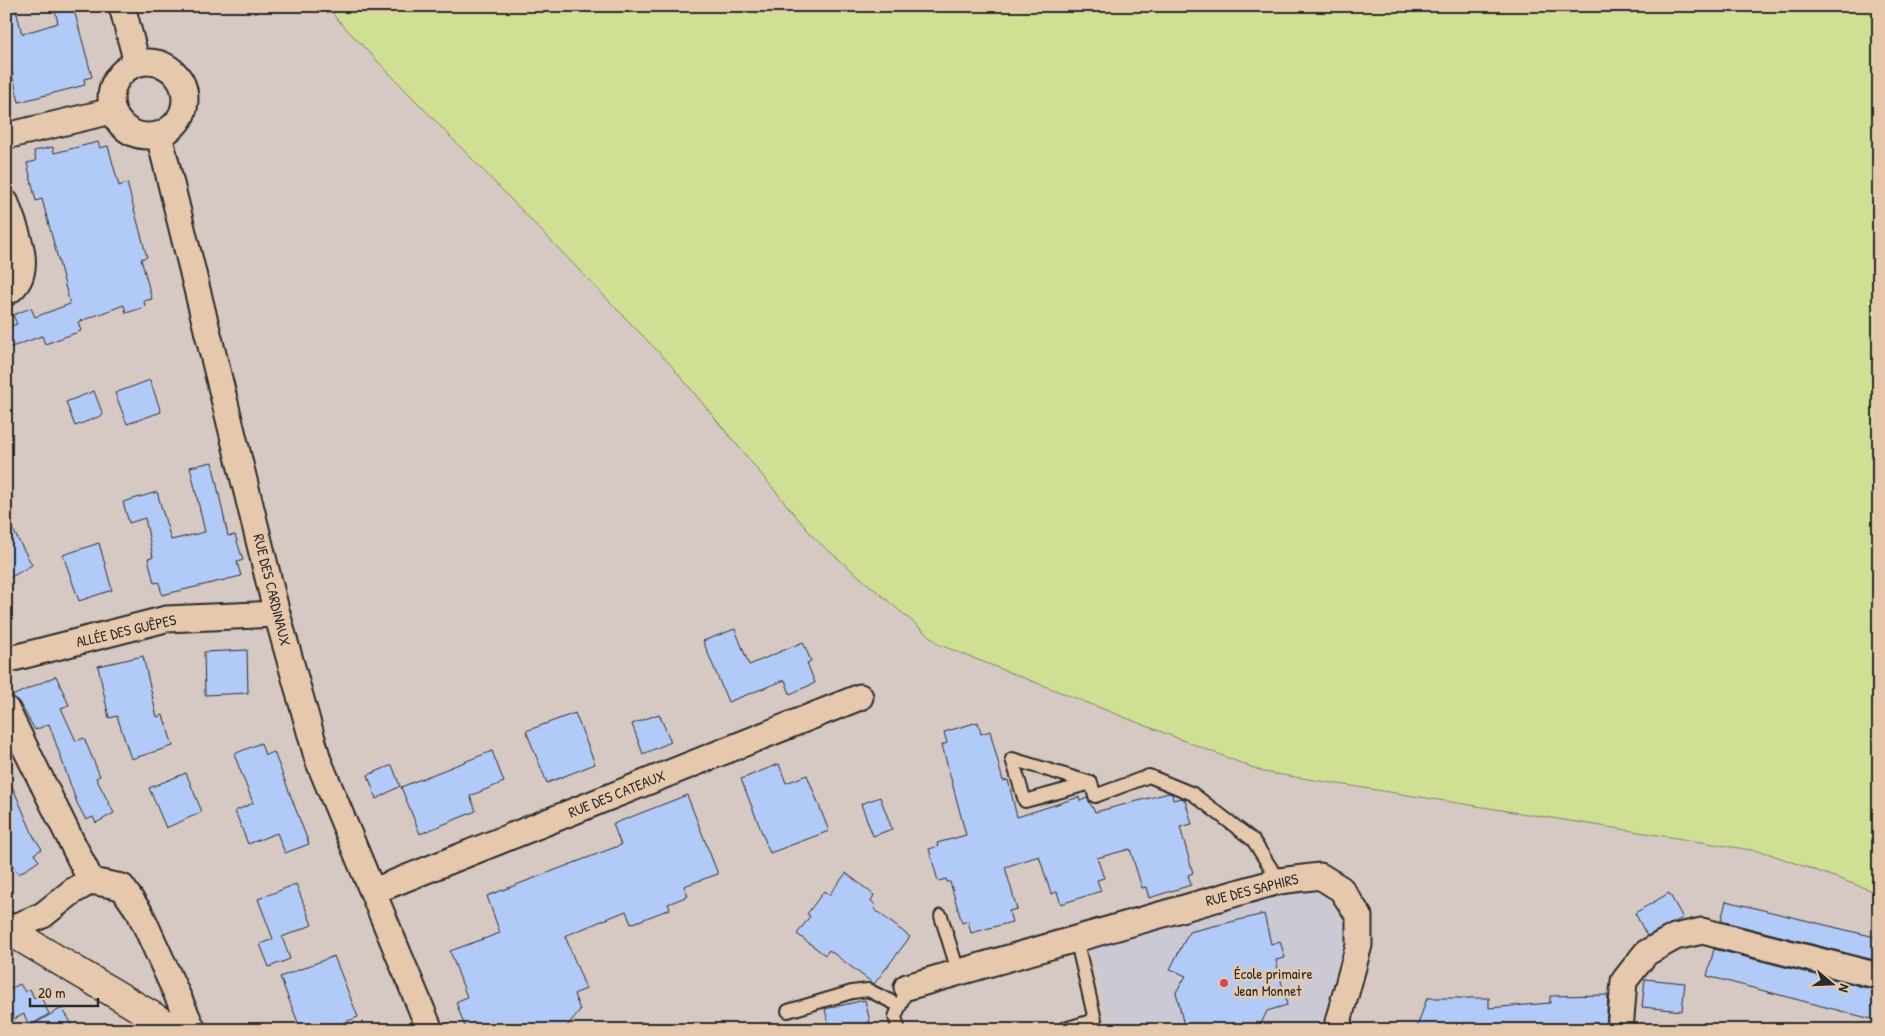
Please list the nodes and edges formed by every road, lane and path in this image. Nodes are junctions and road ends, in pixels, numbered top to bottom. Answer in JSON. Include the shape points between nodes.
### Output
{"nodes":[{"id":1,"x":122,"y":6,"type":"edge"},
{"id":2,"x":137,"y":62,"type":"junction"},
{"id":3,"x":112,"y":111,"type":"junction"},
{"id":4,"x":159,"y":135,"type":"junction"},
{"id":5,"x":6,"y":136,"type":"edge"},
{"id":6,"x":6,"y":203,"type":"edge"},
{"id":7,"x":6,"y":293,"type":"edge"},
{"id":8,"x":277,"y":614,"type":"junction"},
{"id":9,"x":6,"y":660,"type":"edge"},
{"id":10,"x":860,"y":697,"type":"dead end"},
{"id":11,"x":6,"y":709,"type":"edge"},
{"id":12,"x":1091,"y":783,"type":"junction"},
{"id":13,"x":91,"y":881,"type":"junction"},
{"id":14,"x":1279,"y":881,"type":"junction"},
{"id":15,"x":374,"y":891,"type":"junction"},
{"id":16,"x":941,"y":916,"type":"dead end"},
{"id":17,"x":7,"y":930,"type":"edge"},
{"id":18,"x":1076,"y":938,"type":"junction"},
{"id":19,"x":958,"y":971,"type":"junction"},
{"id":20,"x":1879,"y":976,"type":"edge"},
{"id":21,"x":903,"y":996,"type":"junction"},
{"id":22,"x":788,"y":1011,"type":"dead end"},
{"id":23,"x":176,"y":1030,"type":"edge"},
{"id":24,"x":193,"y":1030,"type":"edge"},
{"id":25,"x":430,"y":1030,"type":"edge"},
{"id":26,"x":899,"y":1030,"type":"edge"},
{"id":27,"x":1060,"y":1030,"type":"edge"},
{"id":28,"x":1339,"y":1030,"type":"edge"},
{"id":29,"x":1620,"y":1030,"type":"edge"}],
"edges":[{"from":1,"to":2,"type":"street"},
{"from":2,"to":3,"type":"street","via":[[121,73],[111,94]]},
{"from":2,"to":4,"type":"street","via":[[158,63],[175,73],[182,84],[185,100],[181,116],[169,130]]},
{"from":3,"to":4,"type":"street","via":[[120,124],[131,132]]},
{"from":3,"to":5,"type":"street"},
{"from":4,"to":8,"type":"street","name":"RUE DES CARDINAUX"},
{"from":6,"to":7,"type":"street","via":[[24,264],[18,282]]},
{"from":8,"to":9,"type":"street","name":"ALLÉE DES GUÊPES","via":[[166,619]]},
{"from":8,"to":15,"type":"street","name":"RUE DES CARDINAUX","via":[[318,760]]},
{"from":10,"to":15,"type":"street","name":"RUE DES CATEAUX"},
{"from":11,"to":13,"type":"street"},
{"from":12,"to":12,"type":"lane","via":[[1025,801],[1012,759],[1047,770]]},
{"from":12,"to":14,"type":"lane","via":[[1096,796],[1149,776],[1193,794],[1253,840]]},
{"from":13,"to":17,"type":"street","via":[[43,915]]},
{"from":13,"to":24,"type":"street","via":[[122,887],[140,913]]},
{"from":14,"to":18,"type":"street","name":"RUE DES SAPHIRS"},
{"from":14,"to":28,"type":"street","name":"RUE DES SAPHIRS","via":[[1320,876],[1341,889],[1359,916],[1358,945],[1338,1022]]},
{"from":15,"to":25,"type":"street","name":"RUE DES CARDINAUX"},
{"from":16,"to":19,"type":"lane"},
{"from":17,"to":23,"type":"main road"},
{"from":18,"to":19,"type":"street","name":"RUE DES SAPHIRS"},
{"from":18,"to":27,"type":"lane","via":[[1096,1020]]},
{"from":19,"to":21,"type":"street","name":"RUE DES SAPHIRS"},
{"from":20,"to":29,"type":"street","via":[[1702,931],[1675,937],[1646,953],[1624,981]]},
{"from":21,"to":22,"type":"lane","via":[[868,990],[852,992]]},
{"from":21,"to":26,"type":"lane","via":[[895,1017]]}]}
